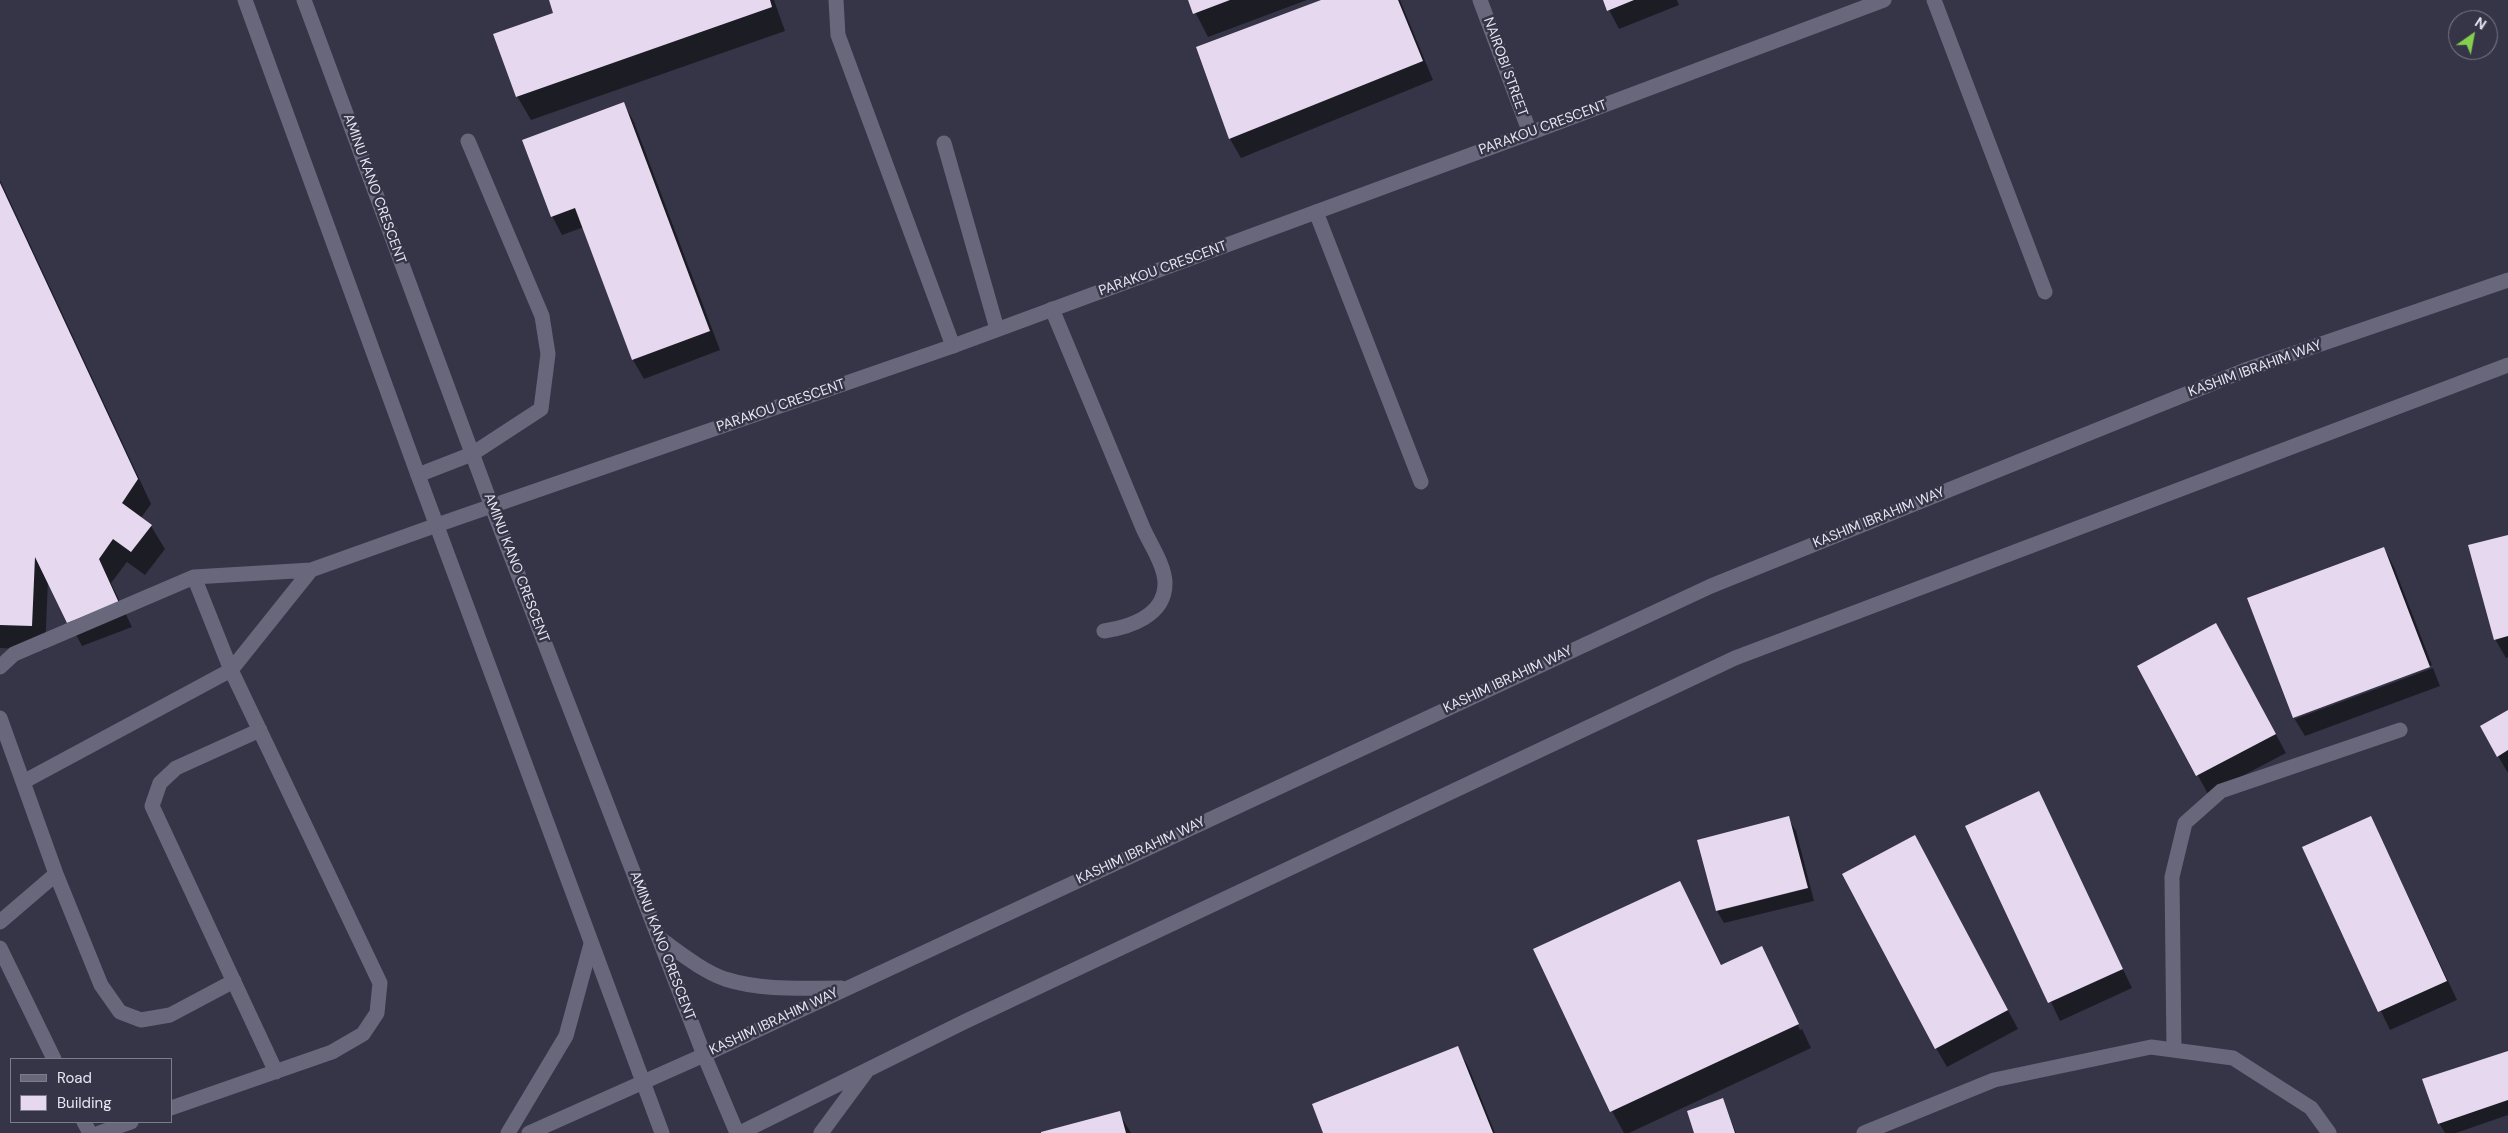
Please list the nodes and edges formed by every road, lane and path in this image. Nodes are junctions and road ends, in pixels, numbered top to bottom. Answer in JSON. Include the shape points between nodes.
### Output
{"nodes":[{"id":1,"x":245,"y":0,"type":"edge"},
{"id":2,"x":304,"y":0,"type":"edge"},
{"id":3,"x":836,"y":0,"type":"edge"},
{"id":4,"x":1480,"y":0,"type":"edge"},
{"id":5,"x":1884,"y":0,"type":"edge"},
{"id":6,"x":1934,"y":0,"type":"edge"},
{"id":7,"x":1530,"y":134,"type":"junction"},
{"id":8,"x":468,"y":140,"type":"dead end"},
{"id":9,"x":944,"y":142,"type":"dead end"},
{"id":10,"x":1316,"y":212,"type":"junction"},
{"id":11,"x":2508,"y":280,"type":"edge"},
{"id":12,"x":2045,"y":292,"type":"dead end"},
{"id":13,"x":1052,"y":309,"type":"junction"},
{"id":14,"x":997,"y":330,"type":"junction"},
{"id":15,"x":953,"y":346,"type":"junction"},
{"id":16,"x":2508,"y":365,"type":"edge"},
{"id":17,"x":472,"y":454,"type":"junction"},
{"id":18,"x":418,"y":475,"type":"junction"},
{"id":19,"x":1421,"y":482,"type":"dead end"},
{"id":20,"x":492,"y":507,"type":"junction"},
{"id":21,"x":436,"y":525,"type":"junction"},
{"id":22,"x":311,"y":570,"type":"junction"},
{"id":23,"x":194,"y":577,"type":"junction"},
{"id":24,"x":1104,"y":631,"type":"dead end"},
{"id":25,"x":0,"y":667,"type":"edge"},
{"id":26,"x":231,"y":670,"type":"junction"},
{"id":27,"x":0,"y":718,"type":"edge"},
{"id":28,"x":260,"y":730,"type":"junction"},
{"id":29,"x":2400,"y":730,"type":"dead end"},
{"id":30,"x":23,"y":782,"type":"junction"},
{"id":31,"x":56,"y":874,"type":"junction"},
{"id":32,"x":0,"y":922,"type":"edge"},
{"id":33,"x":659,"y":938,"type":"junction"},
{"id":34,"x":591,"y":944,"type":"junction"},
{"id":35,"x":0,"y":948,"type":"edge"},
{"id":36,"x":234,"y":981,"type":"junction"},
{"id":37,"x":848,"y":988,"type":"junction"},
{"id":38,"x":2174,"y":1050,"type":"junction"},
{"id":39,"x":704,"y":1055,"type":"junction"},
{"id":40,"x":54,"y":1058,"type":"edge"},
{"id":41,"x":867,"y":1070,"type":"junction"},
{"id":42,"x":276,"y":1072,"type":"junction"},
{"id":43,"x":642,"y":1083,"type":"junction"},
{"id":44,"x":172,"y":1108,"type":"edge"},
{"id":45,"x":128,"y":1123,"type":"edge"},
{"id":46,"x":99,"y":1133,"type":"edge"},
{"id":47,"x":508,"y":1133,"type":"edge"},
{"id":48,"x":529,"y":1133,"type":"edge"},
{"id":49,"x":662,"y":1133,"type":"edge"},
{"id":50,"x":739,"y":1133,"type":"edge"},
{"id":51,"x":821,"y":1133,"type":"edge"},
{"id":52,"x":1864,"y":1133,"type":"edge"},
{"id":53,"x":2329,"y":1133,"type":"edge"}],
"edges":[{"from":1,"to":18,"type":"street"},
{"from":2,"to":17,"type":"street","name":"AMINU KANO CRESCENT"},
{"from":3,"to":15,"type":"street","via":[[838,35]]},
{"from":4,"to":7,"type":"street","name":"NAIROBI STREET"},
{"from":5,"to":7,"type":"street","name":"PARAKOU CRESCENT"},
{"from":6,"to":12,"type":"street"},
{"from":7,"to":10,"type":"street","name":"PARAKOU CRESCENT"},
{"from":8,"to":17,"type":"street","via":[[542,316],[548,354],[541,409]]},
{"from":9,"to":14,"type":"street"},
{"from":10,"to":13,"type":"street","name":"PARAKOU CRESCENT"},
{"from":10,"to":19,"type":"street"},
{"from":11,"to":37,"type":"street","name":"KASHIM IBRAHIM WAY","via":[[2248,369],[1711,586]]},
{"from":13,"to":14,"type":"street","name":"PARAKOU CRESCENT"},
{"from":13,"to":24,"type":"street","via":[[1160,563],[1165,583],[1160,600],[1145,619],[1129,627]]},
{"from":14,"to":15,"type":"street","name":"PARAKOU CRESCENT"},
{"from":15,"to":20,"type":"street","name":"PARAKOU CRESCENT"},
{"from":16,"to":41,"type":"street","via":[[1735,658]]},
{"from":17,"to":18,"type":"street"},
{"from":17,"to":20,"type":"street","name":"AMINU KANO CRESCENT"},
{"from":18,"to":21,"type":"street"},
{"from":20,"to":21,"type":"street","name":"PARAKOU CRESCENT"},
{"from":20,"to":33,"type":"street","name":"AMINU KANO CRESCENT"},
{"from":21,"to":22,"type":"street","name":"PARAKOU CRESCENT"},
{"from":21,"to":34,"type":"street"},
{"from":22,"to":23,"type":"street","name":"PARAKOU CRESCENT"},
{"from":22,"to":26,"type":"street"},
{"from":23,"to":25,"type":"street","name":"PARAKOU CRESCENT","via":[[14,654]]},
{"from":23,"to":26,"type":"street"},
{"from":26,"to":28,"type":"street"},
{"from":26,"to":30,"type":"street"},
{"from":27,"to":30,"type":"street"},
{"from":28,"to":36,"type":"street","via":[[176,768],[160,783],[152,806]]},
{"from":28,"to":42,"type":"street","via":[[380,983],[377,1012],[363,1034],[332,1052]]},
{"from":29,"to":38,"type":"street","via":[[2221,791],[2184,823],[2172,877]]},
{"from":30,"to":31,"type":"street"},
{"from":31,"to":32,"type":"street"},
{"from":31,"to":36,"type":"street","via":[[101,985],[120,1012],[141,1020],[170,1015]]},
{"from":33,"to":37,"type":"street","via":[[693,962],[725,978],[776,988]]},
{"from":33,"to":39,"type":"street","name":"AMINU KANO CRESCENT"},
{"from":34,"to":43,"type":"street"},
{"from":34,"to":47,"type":"street","via":[[566,1036]]},
{"from":35,"to":40,"type":"street"},
{"from":36,"to":42,"type":"street"},
{"from":37,"to":39,"type":"street","name":"KASHIM IBRAHIM WAY"},
{"from":38,"to":52,"type":"street","via":[[2151,1047],[1994,1080]]},
{"from":38,"to":53,"type":"street","via":[[2233,1058],[2311,1108]]},
{"from":39,"to":43,"type":"street","name":"KASHIM IBRAHIM WAY"},
{"from":39,"to":50,"type":"street","name":"AMINU KANO CRESCENT"},
{"from":41,"to":50,"type":"street"},
{"from":41,"to":51,"type":"street"},
{"from":42,"to":44,"type":"street"},
{"from":43,"to":48,"type":"street","name":"KASHIM IBRAHIM WAY"},
{"from":43,"to":49,"type":"street"},
{"from":45,"to":46,"type":"street"}]}
